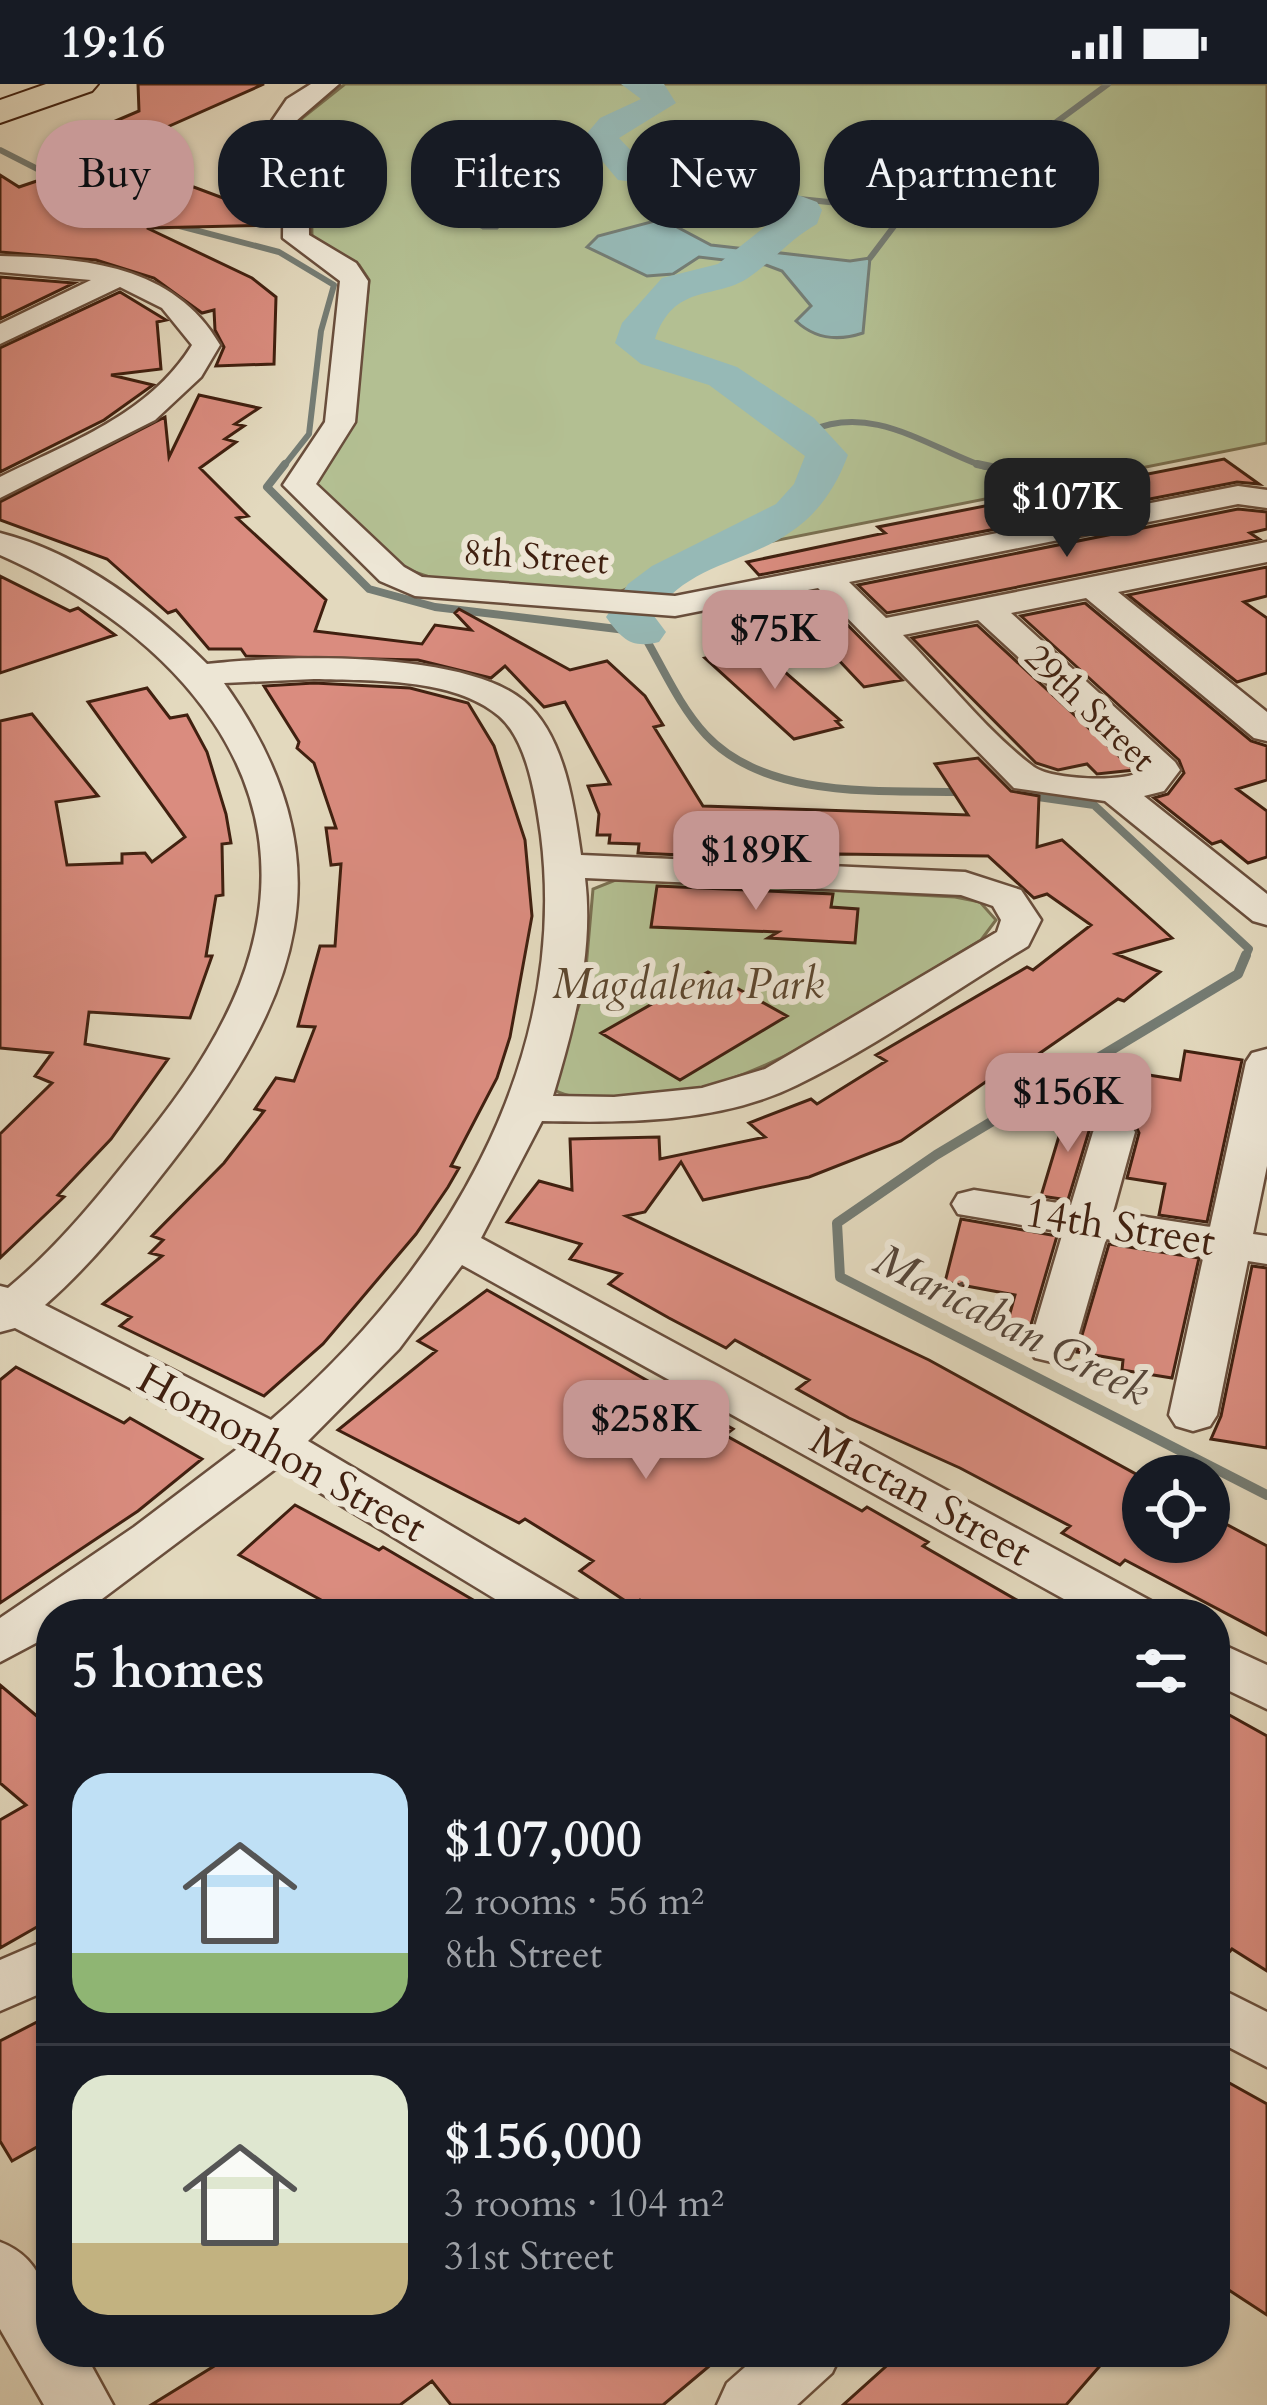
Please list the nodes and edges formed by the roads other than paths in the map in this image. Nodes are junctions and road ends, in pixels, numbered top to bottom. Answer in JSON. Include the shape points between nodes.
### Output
{"nodes":[{"id":1,"x":51,"y":84,"type":"edge"},
{"id":2,"x":80,"y":84,"type":"edge"},
{"id":3,"x":327,"y":84,"type":"edge"},
{"id":4,"x":6,"y":96,"type":"edge"},
{"id":5,"x":0,"y":264,"type":"edge"},
{"id":6,"x":115,"y":279,"type":"junction"},
{"id":7,"x":0,"y":335,"type":"edge"},
{"id":8,"x":0,"y":489,"type":"edge"},
{"id":9,"x":1257,"y":494,"type":"edge"},
{"id":10,"x":0,"y":543,"type":"edge"},
{"id":11,"x":1267,"y":552,"type":"edge"},
{"id":12,"x":829,"y":580,"type":"junction"},
{"id":13,"x":1091,"y":586,"type":"junction"},
{"id":14,"x":984,"y":607,"type":"junction"},
{"id":15,"x":882,"y":629,"type":"junction"},
{"id":16,"x":200,"y":675,"type":"junction"},
{"id":17,"x":1217,"y":687,"type":"junction"},
{"id":18,"x":1267,"y":693,"type":"edge"},
{"id":19,"x":1267,"y":730,"type":"edge"},
{"id":20,"x":1116,"y":791,"type":"junction"},
{"id":21,"x":568,"y":866,"type":"junction"},
{"id":22,"x":1267,"y":913,"type":"edge"},
{"id":23,"x":1267,"y":1062,"type":"edge"},
{"id":24,"x":530,"y":1108,"type":"junction"},
{"id":25,"x":1114,"y":1132,"type":"dead end"},
{"id":26,"x":974,"y":1204,"type":"dead end"},
{"id":27,"x":1090,"y":1222,"type":"junction"},
{"id":28,"x":455,"y":1242,"type":"junction"},
{"id":29,"x":1247,"y":1247,"type":"edge"},
{"id":30,"x":5,"y":1308,"type":"edge"},
{"id":31,"x":1052,"y":1347,"type":"dead end"},
{"id":32,"x":1193,"y":1415,"type":"dead end"},
{"id":33,"x":275,"y":1443,"type":"junction"},
{"id":34,"x":68,"y":1599,"type":"edge"},
{"id":35,"x":525,"y":1599,"type":"edge"},
{"id":36,"x":1105,"y":1599,"type":"edge"},
{"id":37,"x":36,"y":1620,"type":"edge"},
{"id":38,"x":0,"y":1643,"type":"edge"},
{"id":39,"x":1230,"y":1668,"type":"edge"},
{"id":40,"x":1267,"y":1689,"type":"edge"},
{"id":41,"x":36,"y":1969,"type":"edge"},
{"id":42,"x":0,"y":1987,"type":"edge"},
{"id":43,"x":1230,"y":2019,"type":"edge"},
{"id":44,"x":1267,"y":2042,"type":"edge"},
{"id":45,"x":0,"y":2270,"type":"edge"},
{"id":46,"x":36,"y":2320,"type":"edge"},
{"id":47,"x":791,"y":2367,"type":"edge"},
{"id":48,"x":749,"y":2405,"type":"edge"}],
"edges":[{"from":1,"to":4,"type":"highway"},
{"from":2,"to":4,"type":"highway"},
{"from":3,"to":12,"type":"street","name":"8th Street","via":[[284,121],[296,140],[296,238],[354,281],[340,422],[299,479],[301,490],[415,586],[666,606]]},
{"from":5,"to":6,"type":"street"},
{"from":6,"to":7,"type":"street"},
{"from":6,"to":8,"type":"street","via":[[181,307],[206,345],[196,367],[151,409]]},
{"from":9,"to":12,"type":"street","name":"8th Street"},
{"from":10,"to":16,"type":"street","via":[[92,586]]},
{"from":11,"to":13,"type":"street"},
{"from":12,"to":15,"type":"street","name":"29th Street"},
{"from":13,"to":14,"type":"street"},
{"from":13,"to":17,"type":"street"},
{"from":14,"to":15,"type":"street"},
{"from":14,"to":20,"type":"street","name":"29th Street","via":[[1162,770],[1150,783]]},
{"from":15,"to":20,"type":"street","name":"29th Street","via":[[1027,780]]},
{"from":16,"to":21,"type":"street","via":[[310,668],[440,681],[492,696],[526,728],[552,792]]},
{"from":16,"to":30,"type":"street","via":[[249,739],[277,817],[278,914],[256,990],[206,1093],[80,1246]]},
{"from":17,"to":18,"type":"street"},
{"from":17,"to":19,"type":"street"},
{"from":20,"to":22,"type":"street","name":"29th Street"},
{"from":21,"to":24,"type":"street","via":[[560,995]]},
{"from":21,"to":24,"type":"street","via":[[965,884],[1007,898],[1021,920],[1014,938],[780,1078],[706,1100]]},
{"from":23,"to":29,"type":"street"},
{"from":24,"to":28,"type":"street"},
{"from":25,"to":27,"type":"street"},
{"from":26,"to":27,"type":"street","name":"14th Street"},
{"from":27,"to":29,"type":"street","name":"14th Street"},
{"from":27,"to":31,"type":"street"},
{"from":28,"to":33,"type":"street","via":[[383,1337]]},
{"from":28,"to":36,"type":"street","name":"Mactan Street"},
{"from":29,"to":32,"type":"street"},
{"from":30,"to":33,"type":"street","name":"Homonhon Street"},
{"from":33,"to":34,"type":"street"},
{"from":33,"to":35,"type":"street","name":"Homonhon Street"},
{"from":37,"to":38,"type":"street"},
{"from":39,"to":40,"type":"street"},
{"from":41,"to":42,"type":"street"},
{"from":43,"to":44,"type":"street"},
{"from":45,"to":46,"type":"street"},
{"from":47,"to":48,"type":"street"}]}
